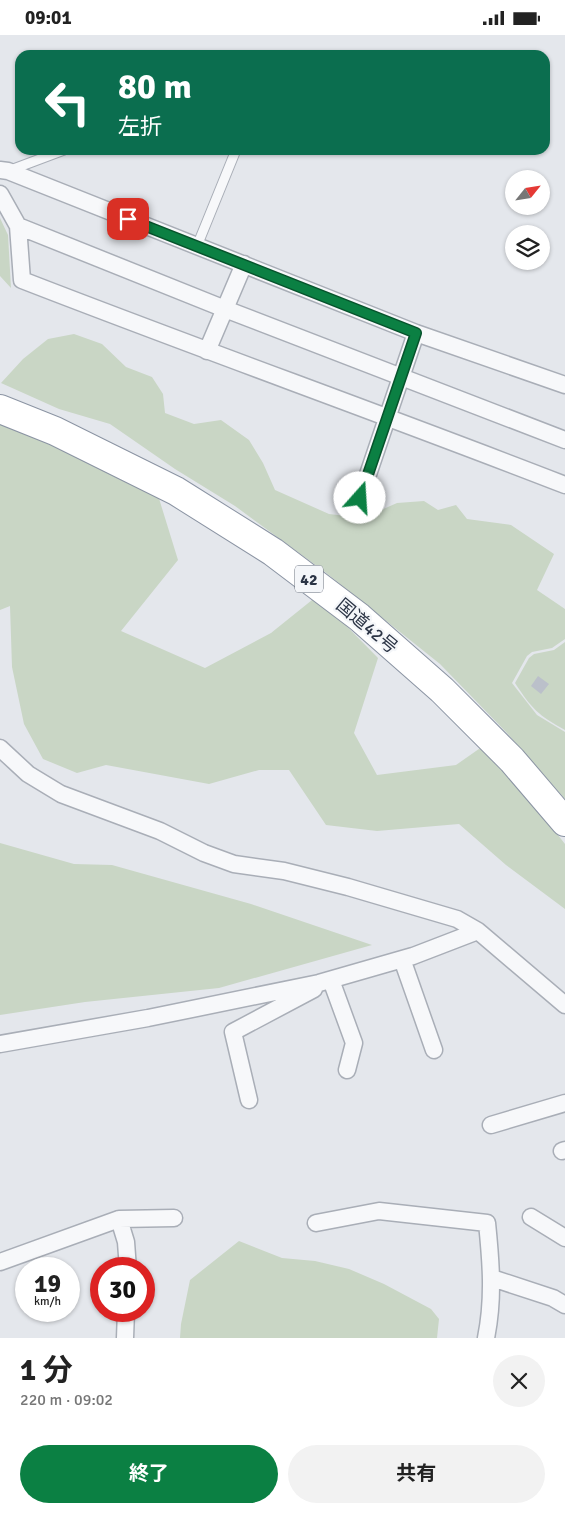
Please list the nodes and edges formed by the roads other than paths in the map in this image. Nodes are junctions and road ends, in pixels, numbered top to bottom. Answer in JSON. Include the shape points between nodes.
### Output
{"nodes":[{"id":1,"x":49,"y":155,"type":"edge"},
{"id":2,"x":234,"y":155,"type":"edge"},
{"id":3,"x":4,"y":170,"type":"edge"},
{"id":4,"x":0,"y":194,"type":"edge"},
{"id":5,"x":18,"y":226,"type":"junction"},
{"id":6,"x":198,"y":246,"type":"junction"},
{"id":7,"x":244,"y":264,"type":"junction"},
{"id":8,"x":225,"y":309,"type":"junction"},
{"id":9,"x":416,"y":333,"type":"junction"},
{"id":10,"x":207,"y":351,"type":"junction"},
{"id":11,"x":401,"y":378,"type":"junction"},
{"id":12,"x":565,"y":385,"type":"edge"},
{"id":13,"x":0,"y":409,"type":"edge"},
{"id":14,"x":388,"y":417,"type":"junction"},
{"id":15,"x":565,"y":440,"type":"edge"},
{"id":16,"x":564,"y":483,"type":"edge"},
{"id":17,"x":360,"y":498,"type":"dead end"},
{"id":18,"x":0,"y":748,"type":"edge"},
{"id":19,"x":565,"y":822,"type":"edge"},
{"id":20,"x":478,"y":931,"type":"junction"},
{"id":21,"x":402,"y":959,"type":"junction"},
{"id":22,"x":325,"y":981,"type":"junction"},
{"id":23,"x":565,"y":1005,"type":"edge"},
{"id":24,"x":0,"y":1044,"type":"edge"},
{"id":25,"x":434,"y":1050,"type":"dead end"},
{"id":26,"x":347,"y":1070,"type":"dead end"},
{"id":27,"x":250,"y":1099,"type":"dead end"},
{"id":28,"x":565,"y":1103,"type":"edge"},
{"id":29,"x":491,"y":1125,"type":"dead end"},
{"id":30,"x":531,"y":1217,"type":"dead end"},
{"id":31,"x":119,"y":1219,"type":"junction"},
{"id":32,"x":174,"y":1219,"type":"dead end"},
{"id":33,"x":316,"y":1223,"type":"dead end"},
{"id":34,"x":565,"y":1238,"type":"edge"},
{"id":35,"x":127,"y":1257,"type":"edge"},
{"id":36,"x":0,"y":1262,"type":"edge"},
{"id":37,"x":492,"y":1278,"type":"junction"},
{"id":38,"x":565,"y":1305,"type":"edge"},
{"id":39,"x":126,"y":1322,"type":"edge"},
{"id":40,"x":125,"y":1338,"type":"edge"},
{"id":41,"x":486,"y":1338,"type":"edge"}],
"edges":[{"from":1,"to":3,"type":"lane"},
{"from":2,"to":6,"type":"lane"},
{"from":3,"to":6,"type":"street"},
{"from":4,"to":5,"type":"street"},
{"from":5,"to":8,"type":"street"},
{"from":5,"to":10,"type":"street","via":[[22,280]]},
{"from":6,"to":7,"type":"street"},
{"from":7,"to":8,"type":"street"},
{"from":7,"to":9,"type":"street"},
{"from":8,"to":10,"type":"street"},
{"from":8,"to":11,"type":"street"},
{"from":9,"to":11,"type":"street"},
{"from":9,"to":12,"type":"street"},
{"from":10,"to":14,"type":"street"},
{"from":11,"to":14,"type":"street"},
{"from":11,"to":15,"type":"street"},
{"from":13,"to":19,"type":"highway","name":"国道42号","number":"42","via":[[55,431],[176,491],[273,552],[358,617],[442,691],[512,760]]},
{"from":14,"to":16,"type":"street"},
{"from":14,"to":17,"type":"street"},
{"from":18,"to":20,"type":"street","via":[[28,774],[61,793],[160,831],[204,853],[234,864],[284,871],[348,887],[457,919]]},
{"from":20,"to":21,"type":"street"},
{"from":20,"to":23,"type":"street"},
{"from":21,"to":22,"type":"street"},
{"from":21,"to":25,"type":"street"},
{"from":22,"to":24,"type":"street","via":[[158,1016]]},
{"from":22,"to":26,"type":"street","via":[[354,1043]]},
{"from":22,"to":27,"type":"street","via":[[313,991],[233,1032]]},
{"from":28,"to":29,"type":"street"},
{"from":30,"to":34,"type":"street"},
{"from":31,"to":32,"type":"street"},
{"from":31,"to":35,"type":"street"},
{"from":31,"to":36,"type":"street"},
{"from":33,"to":37,"type":"street","via":[[380,1211],[488,1223]]},
{"from":37,"to":38,"type":"street"},
{"from":37,"to":41,"type":"street"},
{"from":39,"to":40,"type":"street"}]}
